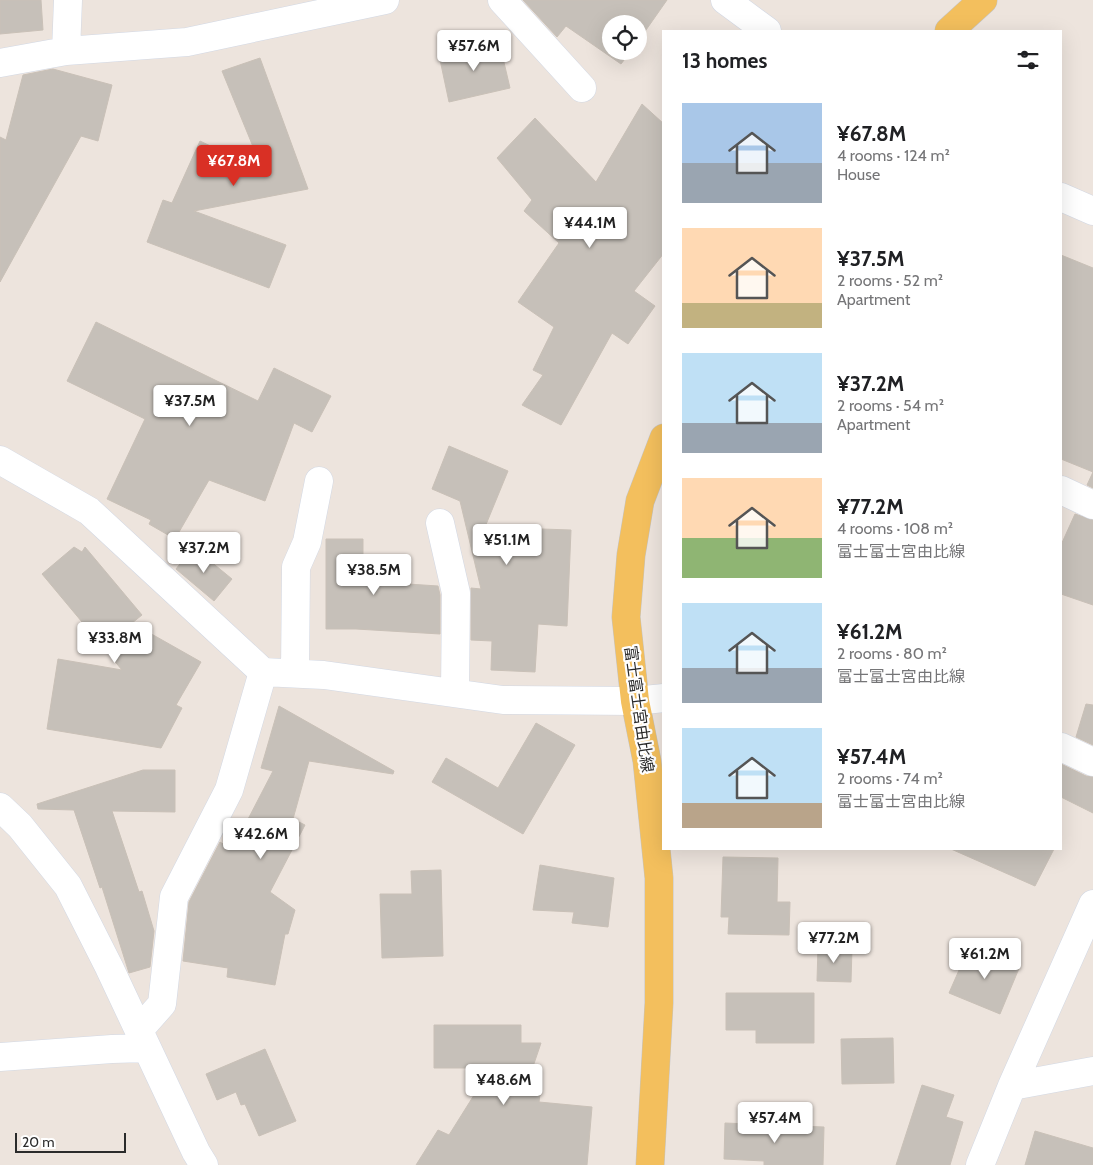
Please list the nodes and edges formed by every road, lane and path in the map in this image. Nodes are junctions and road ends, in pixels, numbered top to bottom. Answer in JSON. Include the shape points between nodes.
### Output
{"nodes":[{"id":1,"x":68,"y":0,"type":"edge"},
{"id":2,"x":384,"y":0,"type":"edge"},
{"id":3,"x":502,"y":0,"type":"edge"},
{"id":4,"x":725,"y":0,"type":"edge"},
{"id":5,"x":983,"y":0,"type":"edge"},
{"id":6,"x":765,"y":30,"type":"edge"},
{"id":7,"x":950,"y":30,"type":"edge"},
{"id":8,"x":66,"y":52,"type":"junction"},
{"id":9,"x":0,"y":63,"type":"edge"},
{"id":10,"x":582,"y":88,"type":"dead end"},
{"id":11,"x":1062,"y":197,"type":"edge"},
{"id":12,"x":1093,"y":211,"type":"edge"},
{"id":13,"x":662,"y":443,"type":"edge"},
{"id":14,"x":0,"y":460,"type":"edge"},
{"id":15,"x":319,"y":482,"type":"dead end"},
{"id":16,"x":1062,"y":490,"type":"edge"},
{"id":17,"x":1093,"y":505,"type":"edge"},
{"id":18,"x":440,"y":523,"type":"dead end"},
{"id":19,"x":263,"y":672,"type":"junction"},
{"id":20,"x":295,"y":673,"type":"junction"},
{"id":21,"x":455,"y":693,"type":"junction"},
{"id":22,"x":662,"y":698,"type":"edge"},
{"id":23,"x":635,"y":701,"type":"junction"},
{"id":24,"x":1062,"y":747,"type":"edge"},
{"id":25,"x":1093,"y":762,"type":"edge"},
{"id":26,"x":0,"y":807,"type":"edge"},
{"id":27,"x":1093,"y":904,"type":"edge"},
{"id":28,"x":143,"y":1039,"type":"junction"},
{"id":29,"x":0,"y":1057,"type":"edge"},
{"id":30,"x":1093,"y":1071,"type":"edge"},
{"id":31,"x":1012,"y":1086,"type":"junction"},
{"id":32,"x":204,"y":1165,"type":"edge"},
{"id":33,"x":650,"y":1165,"type":"edge"},
{"id":34,"x":980,"y":1165,"type":"edge"}],
"edges":[{"from":1,"to":8,"type":"street"},
{"from":2,"to":8,"type":"street","via":[[187,42]]},
{"from":3,"to":10,"type":"street"},
{"from":4,"to":6,"type":"street"},
{"from":5,"to":7,"type":"main road"},
{"from":8,"to":9,"type":"street"},
{"from":11,"to":12,"type":"street"},
{"from":13,"to":23,"type":"main road","name":"富士富士宮由比線","via":[[640,500],[631,555],[626,617]]},
{"from":14,"to":19,"type":"street","via":[[89,511]]},
{"from":15,"to":20,"type":"street","via":[[307,542],[296,567]]},
{"from":16,"to":17,"type":"street"},
{"from":18,"to":21,"type":"street","via":[[456,593]]},
{"from":19,"to":20,"type":"street"},
{"from":19,"to":28,"type":"street","via":[[228,790],[174,897],[162,1004]]},
{"from":20,"to":21,"type":"street"},
{"from":21,"to":23,"type":"street","via":[[503,700]]},
{"from":22,"to":23,"type":"street"},
{"from":23,"to":33,"type":"main road","name":"富士富士宮由比線","via":[[647,761],[659,878],[659,1002]]},
{"from":24,"to":25,"type":"street"},
{"from":26,"to":28,"type":"street","via":[[20,826],[68,886]]},
{"from":27,"to":31,"type":"street"},
{"from":28,"to":29,"type":"street","via":[[112,1049]]},
{"from":28,"to":32,"type":"street"},
{"from":30,"to":31,"type":"street"},
{"from":31,"to":34,"type":"street"}]}
